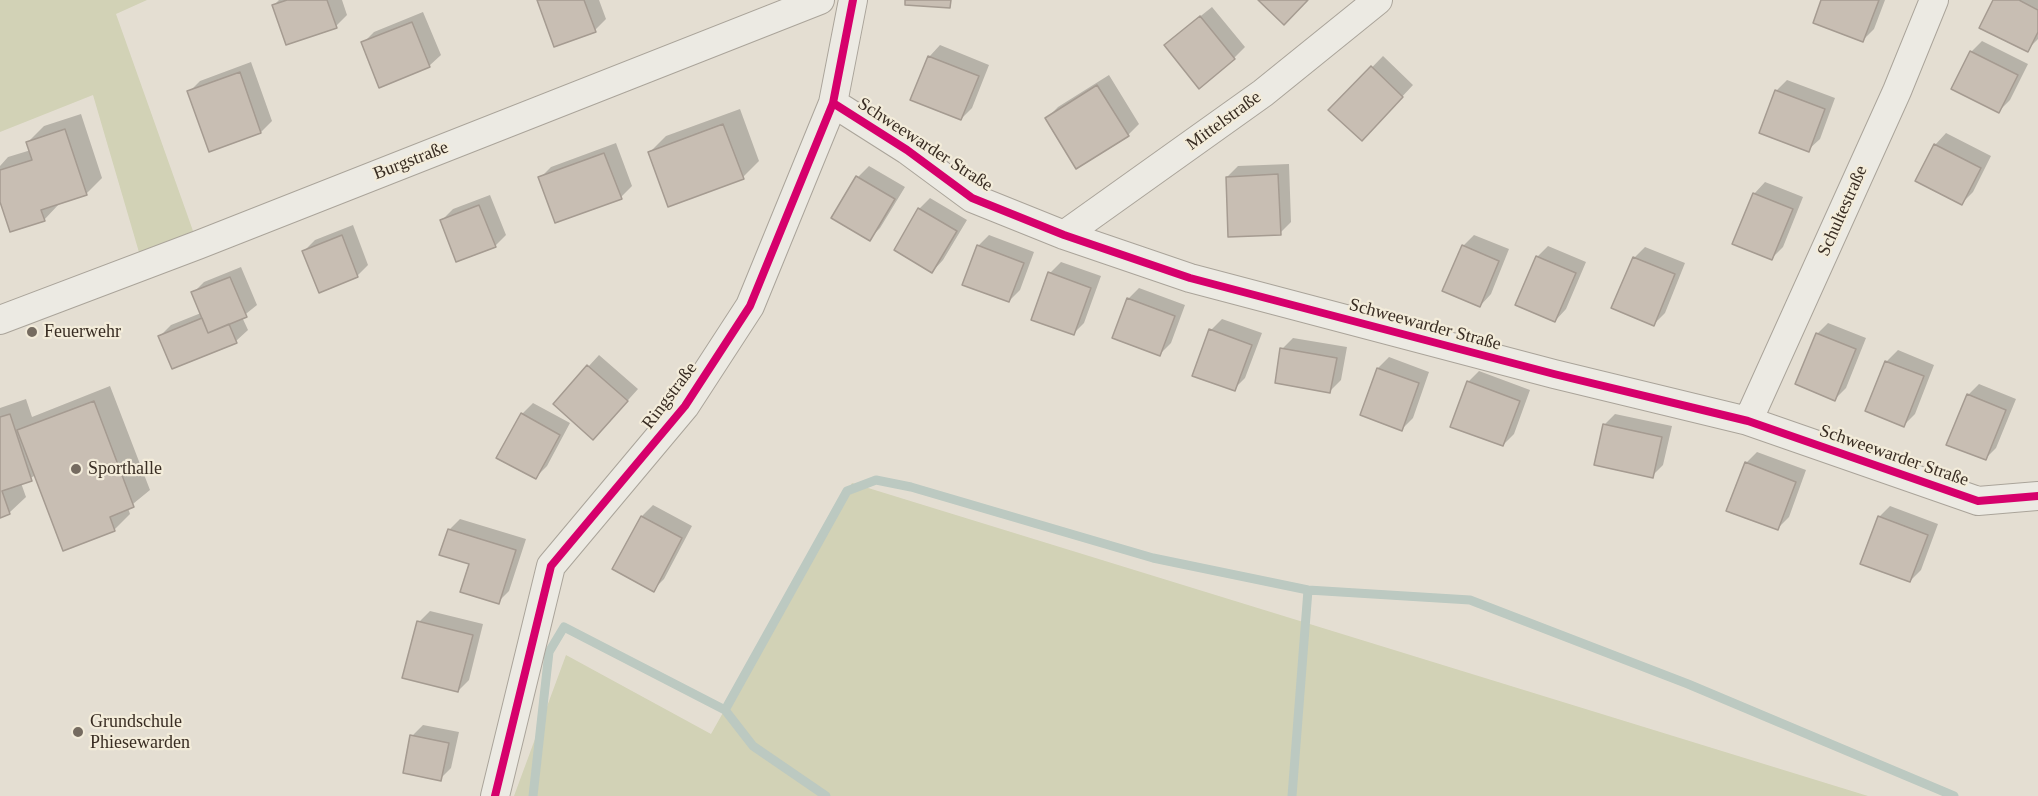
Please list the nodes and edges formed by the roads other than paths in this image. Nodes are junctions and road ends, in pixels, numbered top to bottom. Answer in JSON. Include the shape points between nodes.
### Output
{"nodes":[{"id":1,"x":820,"y":0,"type":"edge"},
{"id":2,"x":853,"y":0,"type":"edge"},
{"id":3,"x":1378,"y":0,"type":"edge"},
{"id":4,"x":1934,"y":0,"type":"edge"},
{"id":5,"x":833,"y":103,"type":"junction"},
{"id":6,"x":1064,"y":235,"type":"junction"},
{"id":7,"x":0,"y":320,"type":"edge"},
{"id":8,"x":1748,"y":421,"type":"junction"},
{"id":9,"x":2038,"y":496,"type":"edge"},
{"id":10,"x":495,"y":796,"type":"edge"}],
"edges":[{"from":1,"to":7,"type":"street","name":"Burgstraße"},
{"from":2,"to":5,"type":"street","name":"Ringstraße"},
{"from":3,"to":6,"type":"street","name":"Mittelstraße","via":[[1263,93]]},
{"from":4,"to":8,"type":"street","name":"Schultestraße"},
{"from":5,"to":6,"type":"street","name":"Schweewarder Straße","via":[[972,198]]},
{"from":5,"to":10,"type":"street","name":"Ringstraße","via":[[750,306],[685,406],[551,566]]},
{"from":6,"to":8,"type":"street","name":"Schweewarder Straße","via":[[1190,278]]},
{"from":8,"to":9,"type":"street","name":"Schweewarder Straße","via":[[1978,501]]}]}
